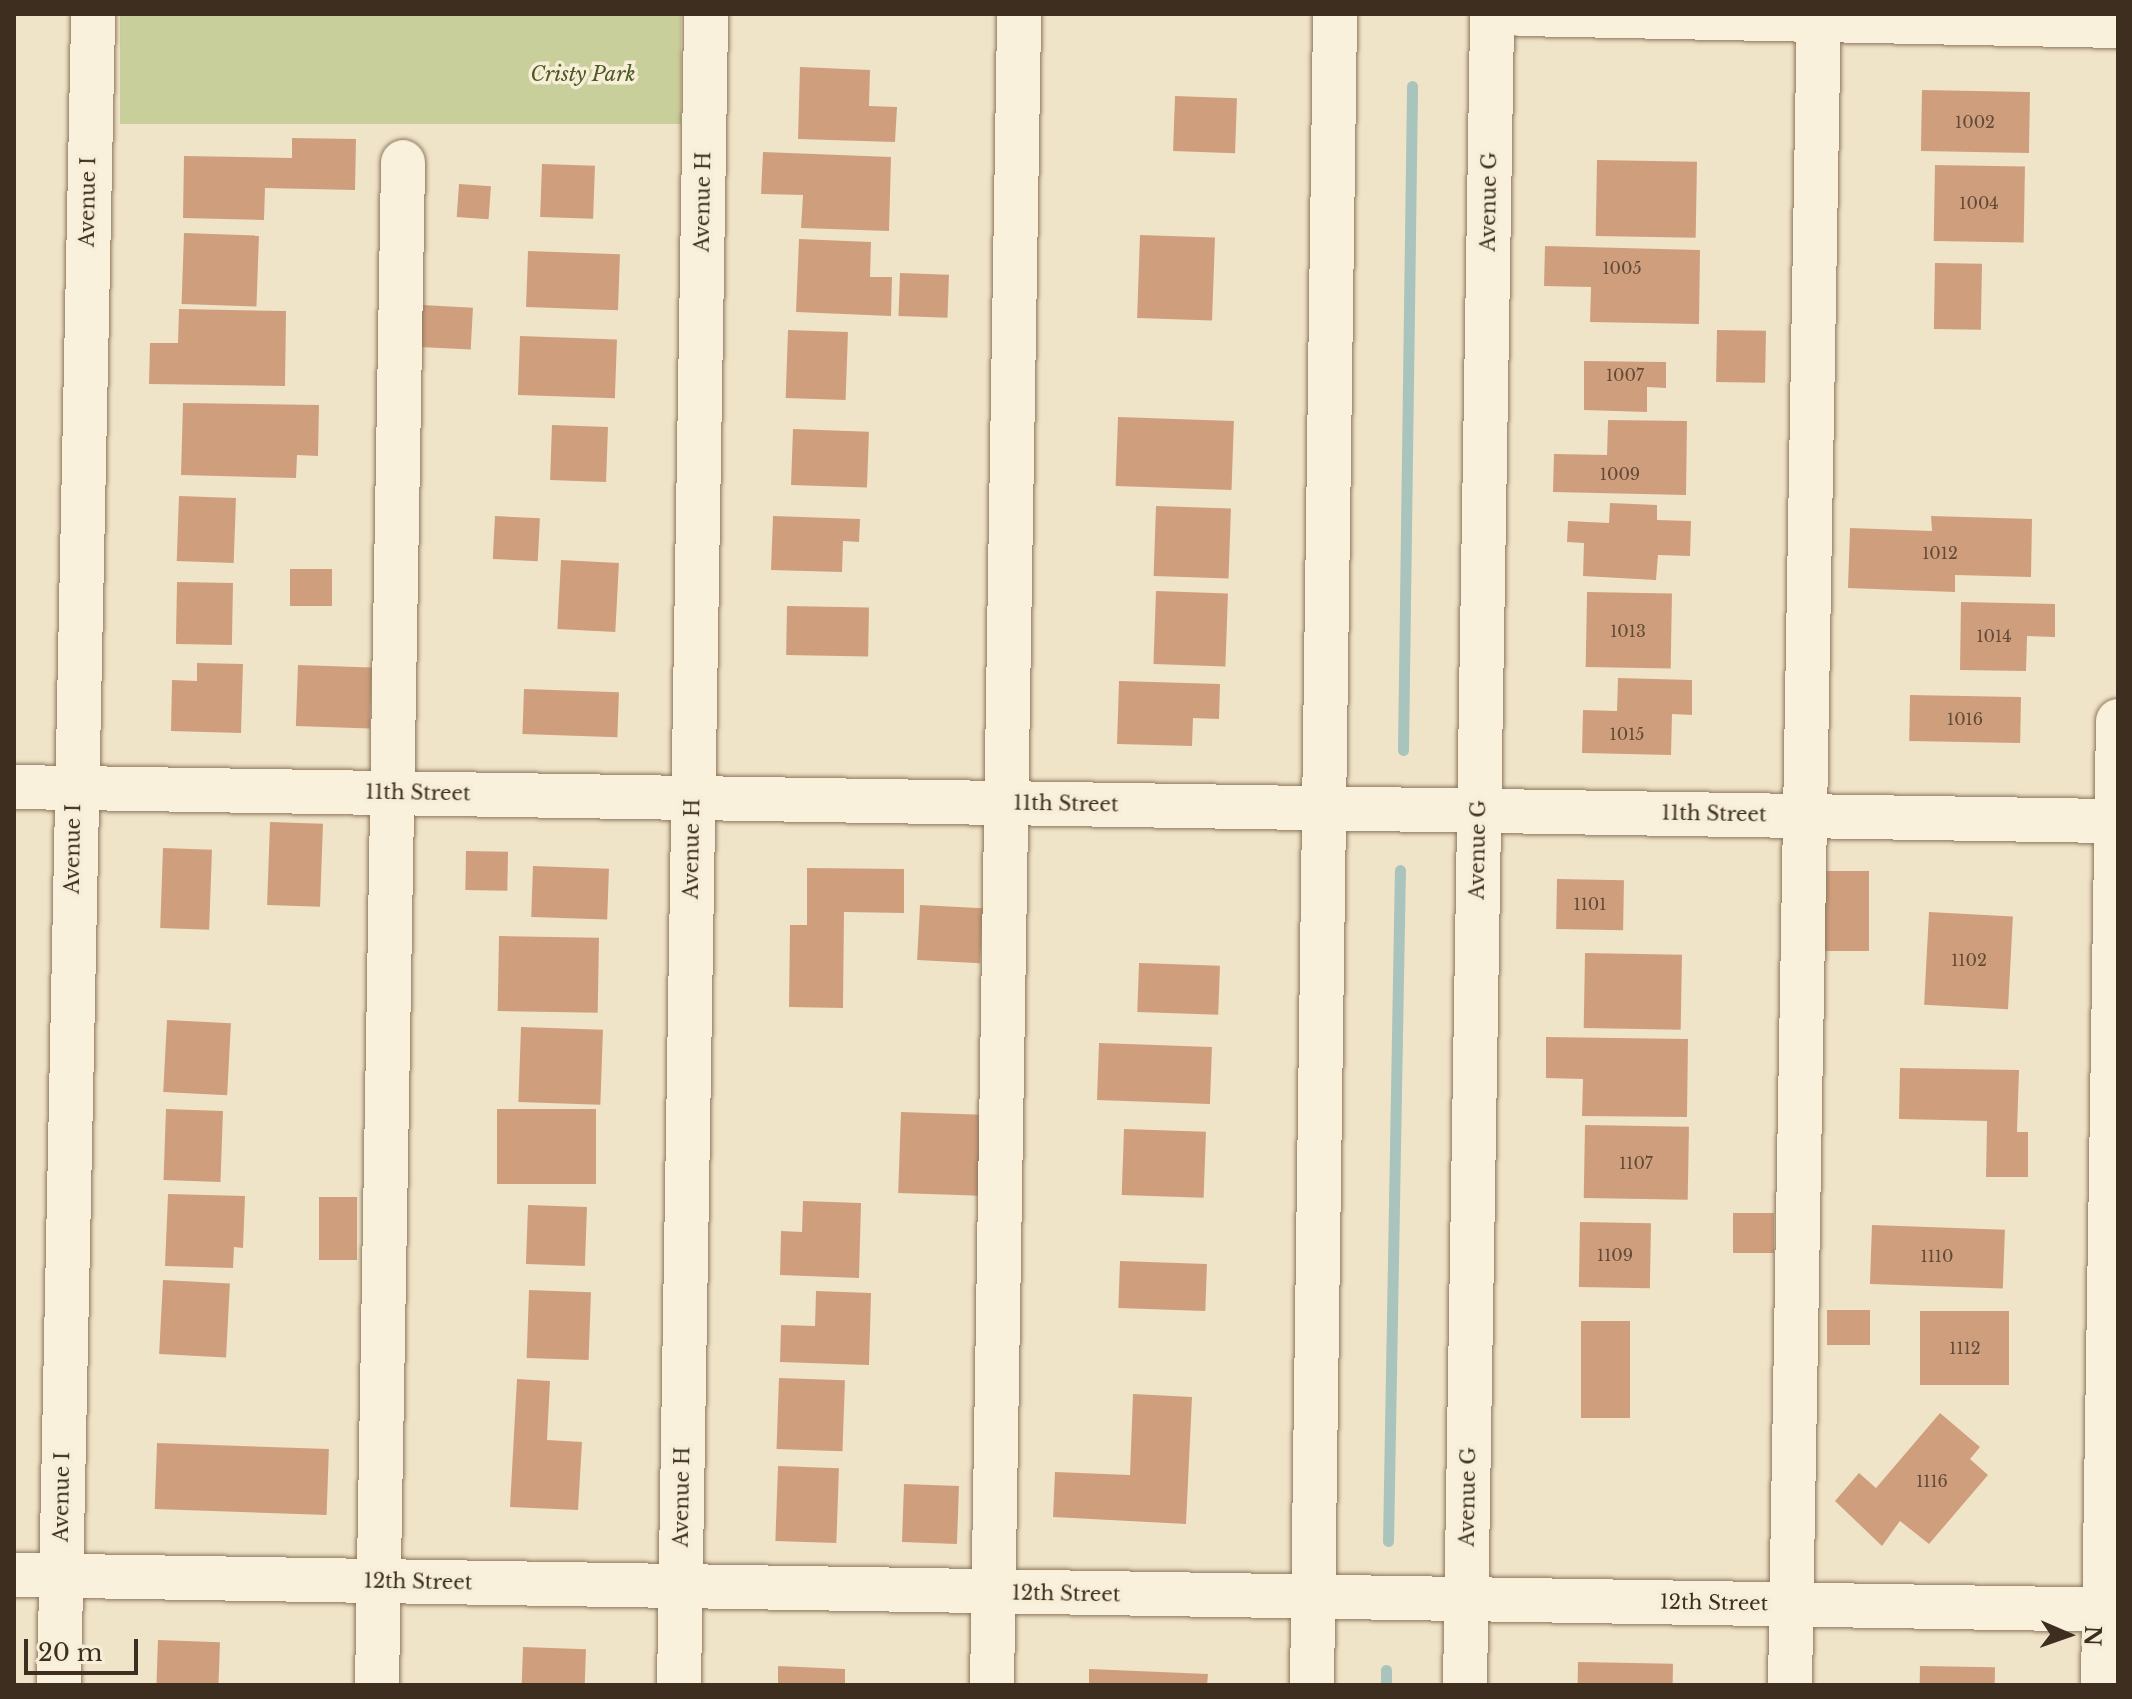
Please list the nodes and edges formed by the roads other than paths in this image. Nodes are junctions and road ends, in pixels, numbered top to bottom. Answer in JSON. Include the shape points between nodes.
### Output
{"nodes":[{"id":1,"x":93,"y":14,"type":"edge"},
{"id":2,"x":706,"y":14,"type":"edge"},
{"id":3,"x":1019,"y":14,"type":"edge"},
{"id":4,"x":1335,"y":14,"type":"edge"},
{"id":5,"x":1492,"y":14,"type":"edge"},
{"id":6,"x":1520,"y":14,"type":"edge"},
{"id":7,"x":1819,"y":17,"type":"edge"},
{"id":8,"x":2118,"y":26,"type":"edge"},
{"id":9,"x":403,"y":162,"type":"dead end"},
{"id":10,"x":2118,"y":721,"type":"edge"},
{"id":11,"x":14,"y":787,"type":"edge"},
{"id":12,"x":74,"y":788,"type":"junction"},
{"id":13,"x":392,"y":793,"type":"junction"},
{"id":14,"x":693,"y":798,"type":"junction"},
{"id":15,"x":1006,"y":803,"type":"junction"},
{"id":16,"x":1321,"y":808,"type":"junction"},
{"id":17,"x":1479,"y":810,"type":"junction"},
{"id":18,"x":1805,"y":816,"type":"junction"},
{"id":19,"x":2117,"y":821,"type":"edge"},
{"id":20,"x":14,"y":1575,"type":"edge"},
{"id":21,"x":61,"y":1576,"type":"junction"},
{"id":22,"x":379,"y":1581,"type":"junction"},
{"id":23,"x":681,"y":1586,"type":"junction"},
{"id":24,"x":993,"y":1592,"type":"junction"},
{"id":25,"x":1314,"y":1599,"type":"junction"},
{"id":26,"x":1466,"y":1599,"type":"junction"},
{"id":27,"x":1791,"y":1605,"type":"junction"},
{"id":28,"x":2111,"y":1610,"type":"edge"},
{"id":29,"x":59,"y":1685,"type":"edge"},
{"id":30,"x":377,"y":1685,"type":"edge"},
{"id":31,"x":679,"y":1685,"type":"edge"},
{"id":32,"x":992,"y":1685,"type":"edge"},
{"id":33,"x":1312,"y":1685,"type":"edge"},
{"id":34,"x":1465,"y":1685,"type":"edge"},
{"id":35,"x":1790,"y":1685,"type":"edge"},
{"id":36,"x":2103,"y":1685,"type":"edge"}],
"edges":[{"from":1,"to":12,"type":"street","name":"Avenue I"},
{"from":2,"to":14,"type":"street","name":"Avenue H"},
{"from":3,"to":15,"type":"street"},
{"from":4,"to":16,"type":"street"},
{"from":5,"to":17,"type":"street","name":"Avenue G"},
{"from":6,"to":7,"type":"street"},
{"from":7,"to":8,"type":"street"},
{"from":7,"to":18,"type":"street"},
{"from":9,"to":13,"type":"street"},
{"from":10,"to":19,"type":"street"},
{"from":11,"to":12,"type":"street","name":"11th Street"},
{"from":12,"to":13,"type":"street","name":"11th Street"},
{"from":12,"to":21,"type":"street","name":"Avenue I"},
{"from":13,"to":14,"type":"street","name":"11th Street"},
{"from":13,"to":22,"type":"street"},
{"from":14,"to":15,"type":"street","name":"11th Street"},
{"from":14,"to":23,"type":"street","name":"Avenue H"},
{"from":15,"to":16,"type":"street","name":"11th Street"},
{"from":15,"to":24,"type":"street"},
{"from":16,"to":17,"type":"street","name":"11th Street"},
{"from":16,"to":25,"type":"street"},
{"from":17,"to":18,"type":"street","name":"11th Street"},
{"from":17,"to":26,"type":"street","name":"Avenue G"},
{"from":18,"to":19,"type":"street","name":"11th Street"},
{"from":18,"to":27,"type":"street"},
{"from":19,"to":28,"type":"street"},
{"from":20,"to":21,"type":"street","name":"12th Street"},
{"from":21,"to":22,"type":"street","name":"12th Street"},
{"from":21,"to":29,"type":"street","name":"Avenue I"},
{"from":22,"to":23,"type":"street","name":"12th Street"},
{"from":22,"to":30,"type":"street"},
{"from":23,"to":24,"type":"street","name":"12th Street"},
{"from":23,"to":31,"type":"street","name":"Avenue H"},
{"from":24,"to":25,"type":"street","name":"12th Street"},
{"from":24,"to":32,"type":"street"},
{"from":25,"to":26,"type":"street","name":"12th Street"},
{"from":25,"to":33,"type":"street"},
{"from":26,"to":27,"type":"street","name":"12th Street"},
{"from":26,"to":34,"type":"street","name":"Avenue G"},
{"from":27,"to":28,"type":"street","name":"12th Street"},
{"from":27,"to":35,"type":"street"},
{"from":28,"to":36,"type":"street"}]}
